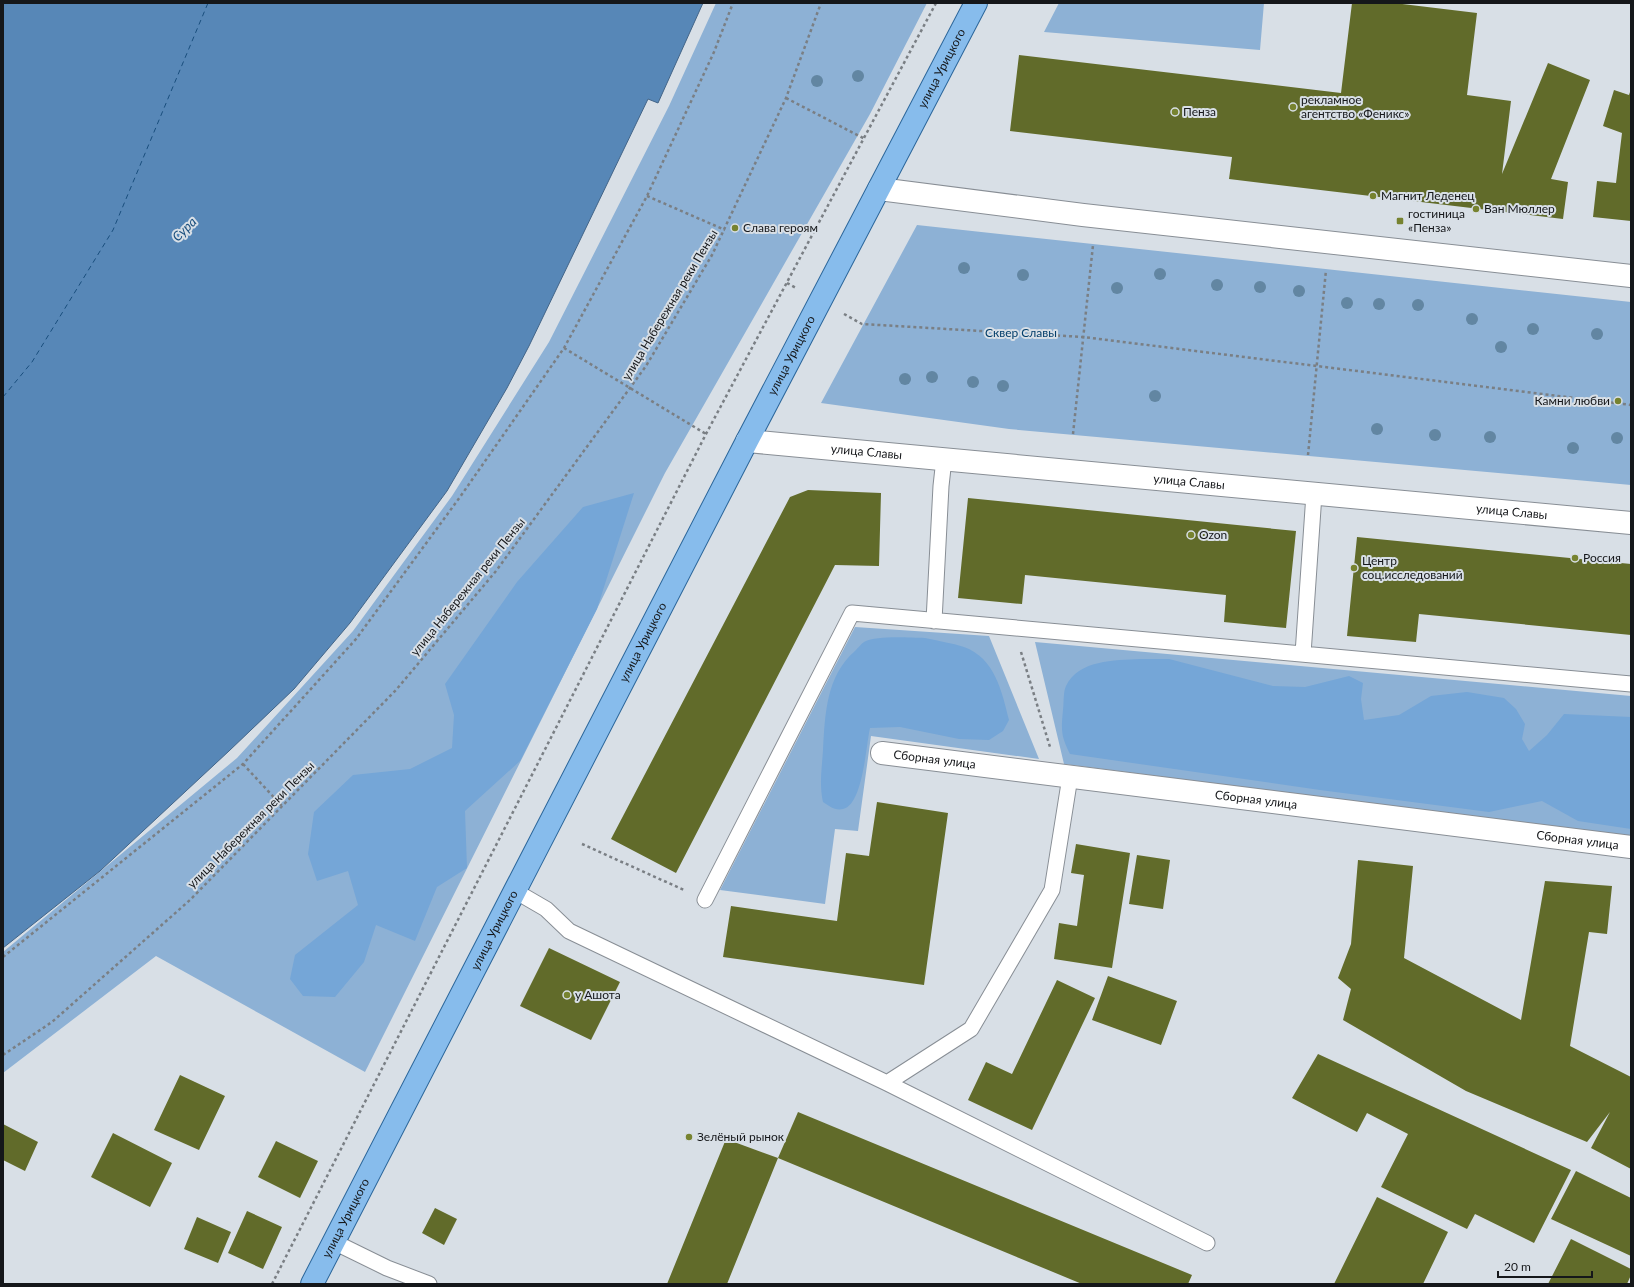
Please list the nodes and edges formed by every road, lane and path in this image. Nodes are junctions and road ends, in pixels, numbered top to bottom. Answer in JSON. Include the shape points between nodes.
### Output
{"nodes":[{"id":1,"x":733,"y":3,"type":"edge"},
{"id":2,"x":821,"y":3,"type":"edge"},
{"id":3,"x":936,"y":3,"type":"edge"},
{"id":4,"x":976,"y":3,"type":"edge"},
{"id":5,"x":786,"y":98,"type":"junction"},
{"id":6,"x":865,"y":139,"type":"junction"},
{"id":7,"x":879,"y":189,"type":"junction"},
{"id":8,"x":648,"y":196,"type":"junction"},
{"id":9,"x":725,"y":230,"type":"junction"},
{"id":10,"x":1093,"y":245,"type":"dead end"},
{"id":11,"x":1326,"y":270,"type":"dead end"},
{"id":12,"x":1631,"y":276,"type":"edge"},
{"id":13,"x":862,"y":324,"type":"dead end"},
{"id":14,"x":1084,"y":336,"type":"junction"},
{"id":15,"x":564,"y":348,"type":"junction"},
{"id":16,"x":1317,"y":366,"type":"junction"},
{"id":17,"x":630,"y":388,"type":"junction"},
{"id":18,"x":1631,"y":405,"type":"edge"},
{"id":19,"x":706,"y":434,"type":"junction"},
{"id":20,"x":1073,"y":434,"type":"dead end"},
{"id":21,"x":747,"y":441,"type":"junction"},
{"id":22,"x":1308,"y":455,"type":"dead end"},
{"id":23,"x":944,"y":458,"type":"junction"},
{"id":24,"x":1314,"y":494,"type":"junction"},
{"id":25,"x":1631,"y":523,"type":"edge"},
{"id":26,"x":934,"y":621,"type":"junction"},
{"id":27,"x":1004,"y":627,"type":"junction"},
{"id":28,"x":1303,"y":654,"type":"junction"},
{"id":29,"x":1631,"y":684,"type":"edge"},
{"id":30,"x":882,"y":753,"type":"dead end"},
{"id":31,"x":243,"y":764,"type":"junction"},
{"id":32,"x":1064,"y":776,"type":"junction"},
{"id":33,"x":282,"y":806,"type":"junction"},
{"id":34,"x":582,"y":844,"type":"dead end"},
{"id":35,"x":1631,"y":847,"type":"edge"},
{"id":36,"x":515,"y":891,"type":"junction"},
{"id":37,"x":705,"y":900,"type":"joint"},
{"id":38,"x":3,"y":957,"type":"edge"},
{"id":39,"x":3,"y":1055,"type":"edge"},
{"id":40,"x":887,"y":1083,"type":"junction"},
{"id":41,"x":334,"y":1242,"type":"junction"},
{"id":42,"x":1207,"y":1244,"type":"dead end"},
{"id":43,"x":272,"y":1284,"type":"edge"},
{"id":44,"x":312,"y":1284,"type":"edge"},
{"id":45,"x":429,"y":1284,"type":"edge"}],
"edges":[{"from":1,"to":8,"type":"path","via":[[714,52]]},
{"from":2,"to":5,"type":"path","name":"улица Набережная реки Пензы"},
{"from":3,"to":6,"type":"path"},
{"from":4,"to":7,"type":"main road","name":"улица Урицкого"},
{"from":5,"to":6,"type":"path"},
{"from":5,"to":9,"type":"path","name":"улица Набережная реки Пензы"},
{"from":6,"to":19,"type":"path"},
{"from":7,"to":12,"type":"street","via":[[1083,215]]},
{"from":7,"to":21,"type":"main road","name":"улица Урицкого"},
{"from":8,"to":9,"type":"path"},
{"from":8,"to":15,"type":"path"},
{"from":9,"to":17,"type":"path","name":"улица Набережная реки Пензы","via":[[646,366]]},
{"from":10,"to":14,"type":"path"},
{"from":11,"to":16,"type":"path"},
{"from":13,"to":14,"type":"path"},
{"from":14,"to":16,"type":"path"},
{"from":14,"to":20,"type":"path"},
{"from":15,"to":17,"type":"path"},
{"from":15,"to":31,"type":"path","via":[[460,497],[356,639]]},
{"from":16,"to":18,"type":"path"},
{"from":16,"to":22,"type":"path"},
{"from":17,"to":19,"type":"path"},
{"from":17,"to":33,"type":"path","name":"улица Набережная реки Пензы","via":[[496,571],[396,690]]},
{"from":19,"to":43,"type":"path"},
{"from":21,"to":23,"type":"street","name":"улица Славы"},
{"from":21,"to":36,"type":"main road","name":"улица Урицкого"},
{"from":23,"to":24,"type":"street","name":"улица Славы"},
{"from":23,"to":26,"type":"lane"},
{"from":24,"to":25,"type":"street","name":"улица Славы"},
{"from":24,"to":28,"type":"lane"},
{"from":26,"to":27,"type":"lane"},
{"from":26,"to":37,"type":"lane","via":[[852,613]]},
{"from":27,"to":28,"type":"lane"},
{"from":27,"to":32,"type":"path","via":[[1023,656]]},
{"from":28,"to":29,"type":"lane"},
{"from":30,"to":32,"type":"street","name":"Сборная улица"},
{"from":31,"to":33,"type":"path"},
{"from":31,"to":38,"type":"path"},
{"from":32,"to":35,"type":"street","name":"Сборная улица"},
{"from":32,"to":40,"type":"lane","via":[[1052,890],[971,1029]]},
{"from":33,"to":39,"type":"path","name":"улица Набережная реки Пензы","via":[[178,910],[52,1022]]},
{"from":34,"to":37,"type":"path"},
{"from":36,"to":40,"type":"lane","via":[[546,909],[569,931]]},
{"from":36,"to":41,"type":"main road","name":"улица Урицкого"},
{"from":40,"to":42,"type":"lane"},
{"from":41,"to":44,"type":"main road","name":"улица Урицкого"},
{"from":41,"to":45,"type":"lane","via":[[387,1268]]}]}
